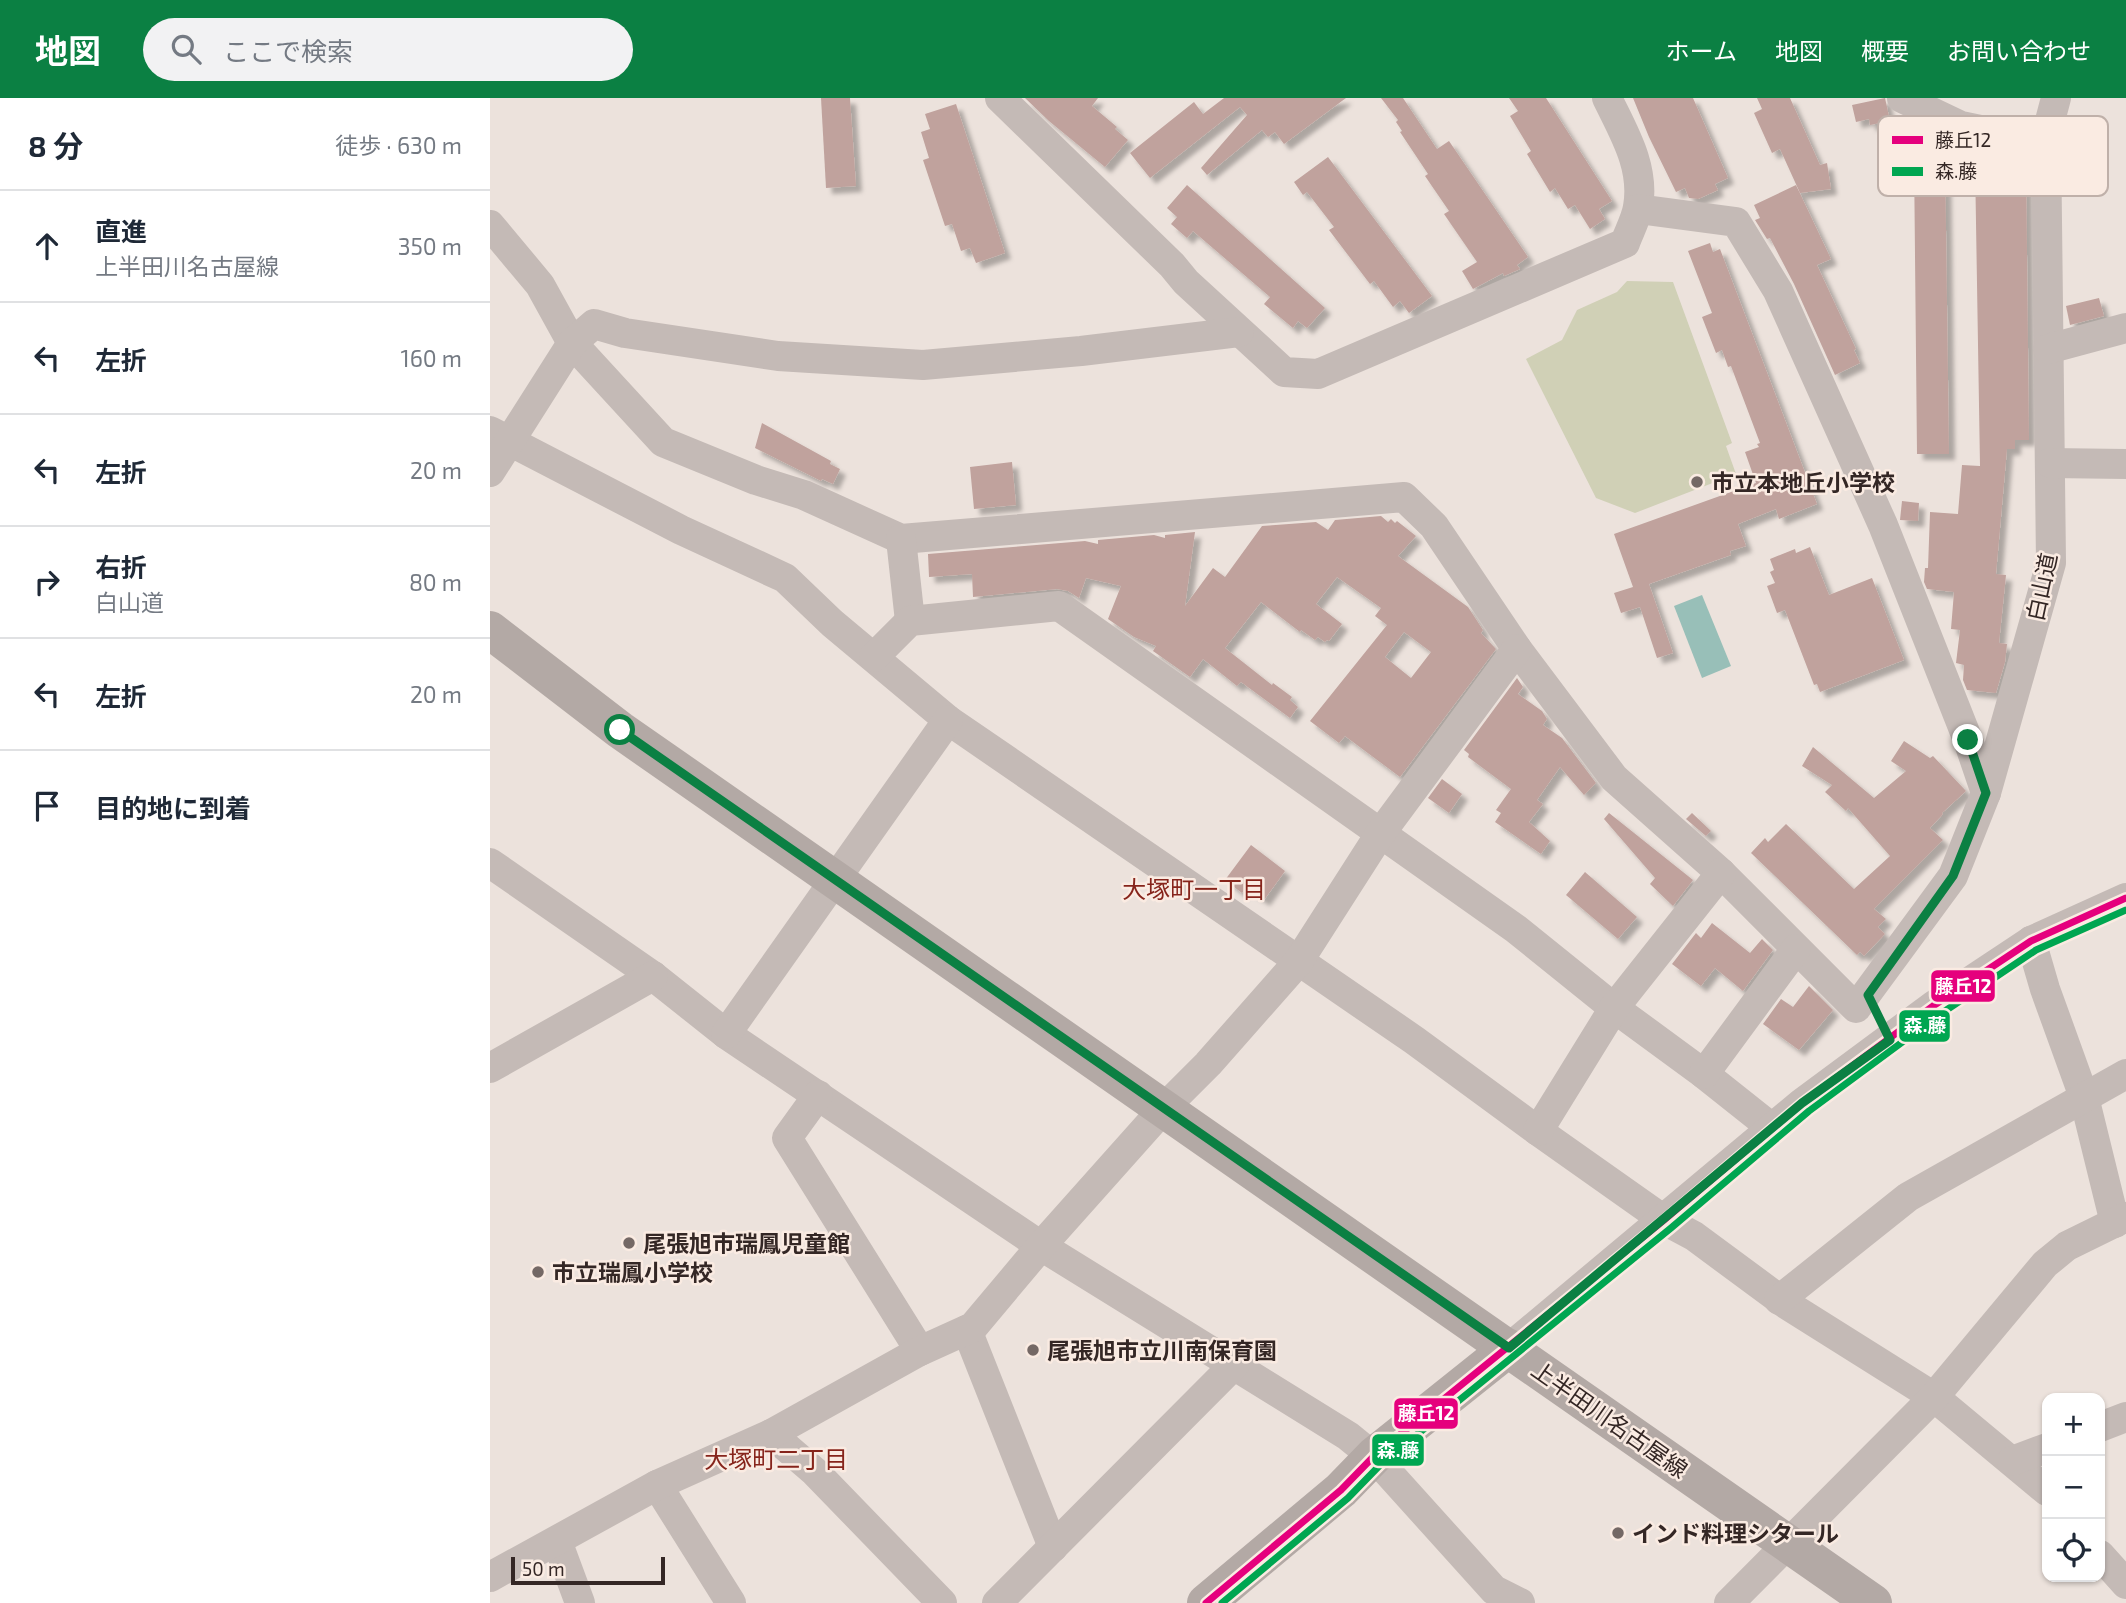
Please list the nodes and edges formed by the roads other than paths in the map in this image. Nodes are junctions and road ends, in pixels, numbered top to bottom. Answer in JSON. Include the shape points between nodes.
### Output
{"nodes":[{"id":1,"x":1000,"y":98,"type":"edge"},
{"id":2,"x":1607,"y":98,"type":"edge"},
{"id":3,"x":1902,"y":98,"type":"edge"},
{"id":4,"x":2056,"y":98,"type":"edge"},
{"id":5,"x":1935,"y":106,"type":"edge"},
{"id":6,"x":2051,"y":116,"type":"edge"},
{"id":7,"x":2047,"y":196,"type":"edge"},
{"id":8,"x":1638,"y":209,"type":"junction"},
{"id":9,"x":490,"y":225,"type":"edge"},
{"id":10,"x":2126,"y":328,"type":"edge"},
{"id":11,"x":1239,"y":332,"type":"junction"},
{"id":12,"x":572,"y":343,"type":"junction"},
{"id":13,"x":2048,"y":349,"type":"junction"},
{"id":14,"x":500,"y":436,"type":"edge"},
{"id":15,"x":2050,"y":463,"type":"junction"},
{"id":16,"x":2126,"y":464,"type":"edge"},
{"id":17,"x":490,"y":472,"type":"edge"},
{"id":18,"x":901,"y":539,"type":"junction"},
{"id":19,"x":910,"y":621,"type":"junction"},
{"id":20,"x":490,"y":631,"type":"edge"},
{"id":21,"x":1517,"y":649,"type":"junction"},
{"id":22,"x":874,"y":657,"type":"junction"},
{"id":23,"x":490,"y":659,"type":"edge"},
{"id":24,"x":948,"y":720,"type":"junction"},
{"id":25,"x":1986,"y":793,"type":"junction"},
{"id":26,"x":1380,"y":834,"type":"junction"},
{"id":27,"x":490,"y":863,"type":"edge"},
{"id":28,"x":1721,"y":873,"type":"junction"},
{"id":29,"x":830,"y":887,"type":"junction"},
{"id":30,"x":2126,"y":898,"type":"edge"},
{"id":31,"x":2031,"y":940,"type":"junction"},
{"id":32,"x":1796,"y":950,"type":"junction"},
{"id":33,"x":1298,"y":962,"type":"junction"},
{"id":34,"x":653,"y":976,"type":"junction"},
{"id":35,"x":1868,"y":995,"type":"junction"},
{"id":36,"x":1614,"y":1008,"type":"junction"},
{"id":37,"x":726,"y":1034,"type":"junction"},
{"id":38,"x":1890,"y":1040,"type":"junction"},
{"id":39,"x":490,"y":1068,"type":"edge"},
{"id":40,"x":1704,"y":1074,"type":"junction"},
{"id":41,"x":2126,"y":1074,"type":"edge"},
{"id":42,"x":818,"y":1095,"type":"junction"},
{"id":43,"x":2084,"y":1097,"type":"junction"},
{"id":44,"x":1159,"y":1115,"type":"junction"},
{"id":45,"x":1772,"y":1128,"type":"junction"},
{"id":46,"x":1538,"y":1131,"type":"junction"},
{"id":47,"x":1664,"y":1220,"type":"junction"},
{"id":48,"x":2121,"y":1220,"type":"edge"},
{"id":49,"x":1041,"y":1246,"type":"junction"},
{"id":50,"x":1779,"y":1300,"type":"junction"},
{"id":51,"x":967,"y":1329,"type":"junction"},
{"id":52,"x":920,"y":1351,"type":"junction"},
{"id":53,"x":1502,"y":1354,"type":"junction"},
{"id":54,"x":1234,"y":1365,"type":"junction"},
{"id":55,"x":1934,"y":1397,"type":"junction"},
{"id":56,"x":2126,"y":1417,"type":"edge"},
{"id":57,"x":2105,"y":1425,"type":"edge"},
{"id":58,"x":771,"y":1434,"type":"junction"},
{"id":59,"x":2042,"y":1450,"type":"edge"},
{"id":60,"x":1375,"y":1458,"type":"junction"},
{"id":61,"x":2012,"y":1461,"type":"junction"},
{"id":62,"x":657,"y":1485,"type":"junction"},
{"id":63,"x":2042,"y":1487,"type":"edge"},
{"id":64,"x":557,"y":1541,"type":"junction"},
{"id":65,"x":1053,"y":1547,"type":"junction"},
{"id":66,"x":1781,"y":1549,"type":"junction"},
{"id":67,"x":2105,"y":1561,"type":"edge"},
{"id":68,"x":490,"y":1577,"type":"edge"},
{"id":69,"x":2126,"y":1584,"type":"edge"},
{"id":70,"x":1497,"y":1599,"type":"edge"},
{"id":71,"x":939,"y":1602,"type":"edge"},
{"id":72,"x":580,"y":1603,"type":"edge"},
{"id":73,"x":732,"y":1603,"type":"edge"},
{"id":74,"x":998,"y":1603,"type":"edge"},
{"id":75,"x":1206,"y":1603,"type":"edge"},
{"id":76,"x":1729,"y":1603,"type":"edge"},
{"id":77,"x":1844,"y":1603,"type":"edge"},
{"id":78,"x":1872,"y":1603,"type":"edge"}],
"edges":[{"from":1,"to":11,"type":"street"},
{"from":2,"to":8,"type":"street","via":[[1640,177]]},
{"from":3,"to":5,"type":"street"},
{"from":4,"to":6,"type":"street","name":"白山道"},
{"from":7,"to":13,"type":"street","name":"白山道"},
{"from":8,"to":11,"type":"street","via":[[1625,243],[1318,374],[1283,372]]},
{"from":8,"to":25,"type":"street","via":[[1736,222],[1778,291],[1883,525]]},
{"from":9,"to":12,"type":"street","via":[[540,285]]},
{"from":10,"to":13,"type":"street"},
{"from":11,"to":12,"type":"street","via":[[923,365],[778,356],[625,333],[594,324]]},
{"from":12,"to":14,"type":"street"},
{"from":12,"to":18,"type":"street","via":[[663,443],[804,495]]},
{"from":13,"to":15,"type":"street","name":"白山道"},
{"from":14,"to":17,"type":"street"},
{"from":14,"to":22,"type":"street","via":[[785,578]]},
{"from":15,"to":16,"type":"street"},
{"from":15,"to":25,"type":"street","name":"白山道","via":[[2051,563]]},
{"from":18,"to":19,"type":"street"},
{"from":18,"to":21,"type":"street","via":[[1404,497],[1434,526]]},
{"from":19,"to":22,"type":"street"},
{"from":19,"to":26,"type":"street","via":[[1059,606]]},
{"from":20,"to":29,"type":"main road","name":"上半田川名古屋線"},
{"from":21,"to":26,"type":"street"},
{"from":21,"to":28,"type":"street","via":[[1614,778]]},
{"from":22,"to":24,"type":"street"},
{"from":23,"to":29,"type":"main road","name":"上半田川名古屋線"},
{"from":24,"to":29,"type":"street"},
{"from":24,"to":33,"type":"street"},
{"from":25,"to":35,"type":"street","name":"白山道","via":[[1953,876]]},
{"from":26,"to":33,"type":"street"},
{"from":26,"to":36,"type":"street","via":[[1516,929]]},
{"from":27,"to":34,"type":"street"},
{"from":28,"to":32,"type":"street"},
{"from":28,"to":36,"type":"street"},
{"from":29,"to":37,"type":"street"},
{"from":29,"to":44,"type":"main road","name":"上半田川名古屋線"},
{"from":30,"to":31,"type":"street"},
{"from":31,"to":38,"type":"street"},
{"from":31,"to":43,"type":"street"},
{"from":32,"to":35,"type":"street","via":[[1856,1008]]},
{"from":32,"to":40,"type":"street"},
{"from":33,"to":44,"type":"street"},
{"from":33,"to":46,"type":"street"},
{"from":34,"to":37,"type":"street"},
{"from":34,"to":39,"type":"street"},
{"from":35,"to":38,"type":"street"},
{"from":36,"to":40,"type":"street"},
{"from":36,"to":46,"type":"street"},
{"from":37,"to":42,"type":"street"},
{"from":38,"to":45,"type":"street"},
{"from":40,"to":45,"type":"street"},
{"from":41,"to":43,"type":"street"},
{"from":42,"to":49,"type":"street"},
{"from":42,"to":52,"type":"street","via":[[787,1138]]},
{"from":43,"to":48,"type":"street"},
{"from":43,"to":50,"type":"street","via":[[1908,1197]]},
{"from":44,"to":49,"type":"street"},
{"from":44,"to":53,"type":"main road","name":"上半田川名古屋線"},
{"from":45,"to":47,"type":"street"},
{"from":46,"to":47,"type":"street"},
{"from":47,"to":50,"type":"street","via":[[1694,1236]]},
{"from":47,"to":53,"type":"street"},
{"from":48,"to":55,"type":"street","via":[[2067,1246],[2045,1264]]},
{"from":49,"to":51,"type":"street","via":[[974,1327]]},
{"from":49,"to":54,"type":"street"},
{"from":50,"to":55,"type":"street"},
{"from":51,"to":52,"type":"street"},
{"from":51,"to":65,"type":"street"},
{"from":52,"to":58,"type":"street"},
{"from":53,"to":60,"type":"main road"},
{"from":53,"to":66,"type":"main road","name":"上半田川名古屋線"},
{"from":54,"to":60,"type":"street"},
{"from":54,"to":65,"type":"street"},
{"from":55,"to":61,"type":"street"},
{"from":55,"to":66,"type":"street"},
{"from":56,"to":57,"type":"street"},
{"from":58,"to":62,"type":"street"},
{"from":58,"to":71,"type":"street","via":[[815,1472]]},
{"from":59,"to":61,"type":"street"},
{"from":60,"to":70,"type":"street"},
{"from":60,"to":75,"type":"main road"},
{"from":61,"to":63,"type":"street"},
{"from":62,"to":64,"type":"street"},
{"from":62,"to":73,"type":"street"},
{"from":64,"to":68,"type":"street"},
{"from":64,"to":72,"type":"street"},
{"from":65,"to":74,"type":"street"},
{"from":66,"to":76,"type":"street"},
{"from":66,"to":77,"type":"main road","name":"上半田川名古屋線"},
{"from":66,"to":78,"type":"main road","name":"上半田川名古屋線"},
{"from":67,"to":69,"type":"street"}]}
